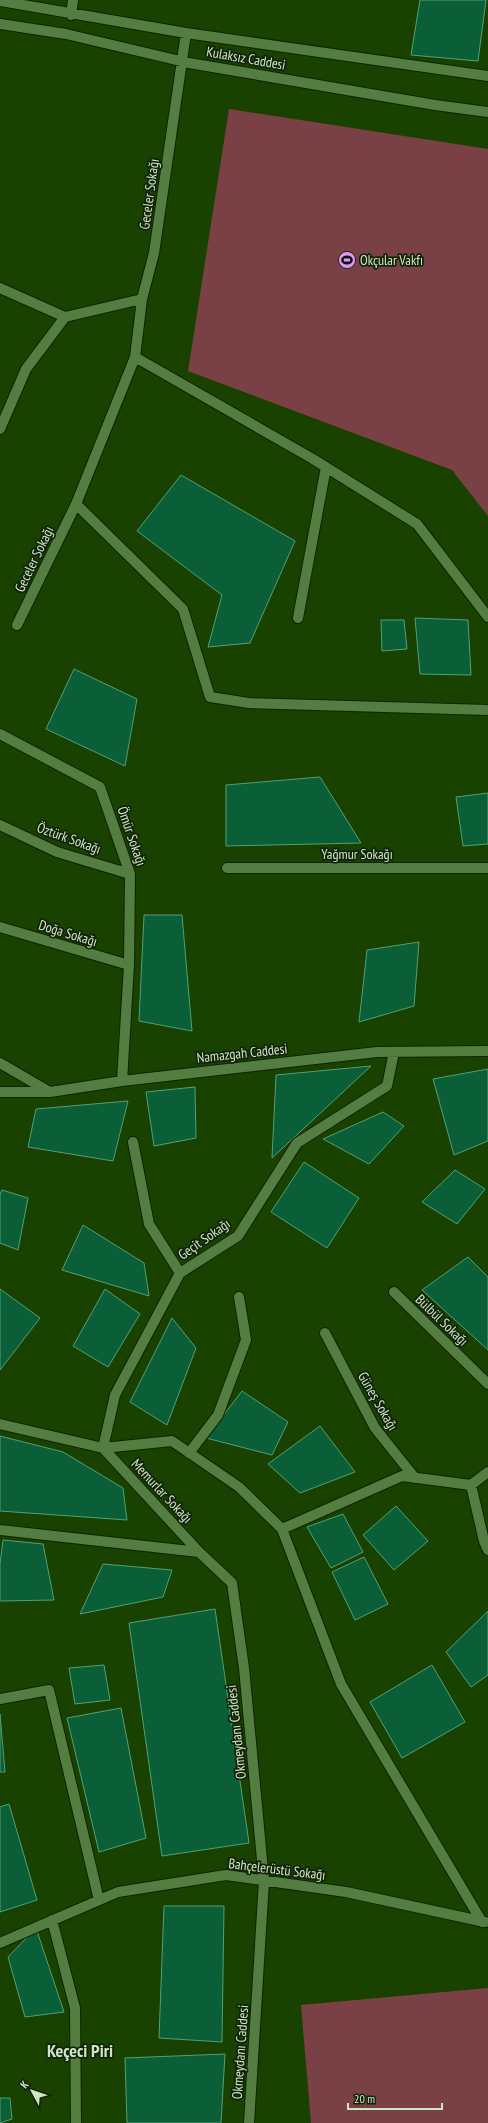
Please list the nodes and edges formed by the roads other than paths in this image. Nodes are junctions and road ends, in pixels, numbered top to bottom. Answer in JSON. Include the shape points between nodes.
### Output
{"nodes":[{"id":1,"x":73,"y":0,"type":"edge"},
{"id":2,"x":0,"y":1,"type":"edge"},
{"id":3,"x":71,"y":14,"type":"junction"},
{"id":4,"x":0,"y":24,"type":"edge"},
{"id":5,"x":186,"y":33,"type":"junction"},
{"id":6,"x":182,"y":61,"type":"junction"},
{"id":7,"x":488,"y":76,"type":"edge"},
{"id":8,"x":488,"y":112,"type":"edge"},
{"id":9,"x":0,"y":288,"type":"edge"},
{"id":10,"x":142,"y":299,"type":"junction"},
{"id":11,"x":65,"y":317,"type":"junction"},
{"id":12,"x":135,"y":357,"type":"junction"},
{"id":13,"x":0,"y":429,"type":"edge"},
{"id":14,"x":326,"y":468,"type":"junction"},
{"id":15,"x":76,"y":504,"type":"junction"},
{"id":16,"x":488,"y":617,"type":"edge"},
{"id":17,"x":298,"y":618,"type":"dead end"},
{"id":18,"x":17,"y":625,"type":"dead end"},
{"id":19,"x":488,"y":710,"type":"edge"},
{"id":20,"x":0,"y":734,"type":"edge"},
{"id":21,"x":0,"y":825,"type":"edge"},
{"id":22,"x":227,"y":868,"type":"dead end"},
{"id":23,"x":488,"y":868,"type":"edge"},
{"id":24,"x":130,"y":874,"type":"junction"},
{"id":25,"x":0,"y":927,"type":"edge"},
{"id":26,"x":129,"y":965,"type":"junction"},
{"id":27,"x":394,"y":1052,"type":"junction"},
{"id":28,"x":488,"y":1052,"type":"edge"},
{"id":29,"x":0,"y":1063,"type":"edge"},
{"id":30,"x":122,"y":1081,"type":"junction"},
{"id":31,"x":0,"y":1092,"type":"edge"},
{"id":32,"x":50,"y":1092,"type":"junction"},
{"id":33,"x":133,"y":1142,"type":"dead end"},
{"id":34,"x":180,"y":1273,"type":"junction"},
{"id":35,"x":394,"y":1292,"type":"dead end"},
{"id":36,"x":239,"y":1297,"type":"dead end"},
{"id":37,"x":325,"y":1333,"type":"dead end"},
{"id":38,"x":488,"y":1384,"type":"edge"},
{"id":39,"x":0,"y":1424,"type":"edge"},
{"id":40,"x":103,"y":1448,"type":"junction"},
{"id":41,"x":188,"y":1453,"type":"junction"},
{"id":42,"x":488,"y":1472,"type":"edge"},
{"id":43,"x":415,"y":1478,"type":"junction"},
{"id":44,"x":470,"y":1485,"type":"junction"},
{"id":45,"x":282,"y":1529,"type":"junction"},
{"id":46,"x":0,"y":1530,"type":"edge"},
{"id":47,"x":488,"y":1550,"type":"edge"},
{"id":48,"x":199,"y":1552,"type":"junction"},
{"id":49,"x":0,"y":1699,"type":"edge"},
{"id":50,"x":264,"y":1880,"type":"junction"},
{"id":51,"x":99,"y":1900,"type":"junction"},
{"id":52,"x":52,"y":1920,"type":"junction"},
{"id":53,"x":485,"y":1922,"type":"edge"},
{"id":54,"x":0,"y":1944,"type":"edge"},
{"id":55,"x":76,"y":2123,"type":"edge"},
{"id":56,"x":249,"y":2123,"type":"edge"}],
"edges":[{"from":1,"to":3,"type":"street"},
{"from":2,"to":3,"type":"street","name":"Kulaksız Caddesi"},
{"from":3,"to":5,"type":"street","name":"Kulaksız Caddesi"},
{"from":4,"to":6,"type":"street","name":"Kulaksız Caddesi","via":[[66,34]]},
{"from":5,"to":6,"type":"street","name":"Geceler Sokağı"},
{"from":5,"to":7,"type":"street","name":"Kulaksız Caddesi"},
{"from":6,"to":8,"type":"street","name":"Kulaksız Caddesi"},
{"from":6,"to":10,"type":"street","name":"Geceler Sokağı","via":[[154,253]]},
{"from":9,"to":11,"type":"street"},
{"from":10,"to":11,"type":"street"},
{"from":10,"to":12,"type":"street","name":"Geceler Sokağı"},
{"from":11,"to":13,"type":"street","via":[[26,370]]},
{"from":12,"to":14,"type":"street"},
{"from":12,"to":15,"type":"street","name":"Geceler Sokağı"},
{"from":14,"to":16,"type":"street","via":[[417,524]]},
{"from":14,"to":17,"type":"street"},
{"from":15,"to":18,"type":"street","name":"Geceler Sokağı"},
{"from":15,"to":19,"type":"street","via":[[183,609],[210,697],[249,703]]},
{"from":20,"to":24,"type":"street","name":"Ömür Sokağı","via":[[100,787]]},
{"from":21,"to":24,"type":"street","name":"Öztürk Sokağı","via":[[57,852]]},
{"from":22,"to":23,"type":"street","name":"Yağmur Sokağı"},
{"from":24,"to":26,"type":"street","name":"Ömür Sokağı"},
{"from":25,"to":26,"type":"street","name":"Doğa Sokağı"},
{"from":26,"to":30,"type":"street","name":"Ömür Sokağı"},
{"from":27,"to":28,"type":"street","name":"Namazgah Caddesi"},
{"from":27,"to":30,"type":"street","name":"Namazgah Caddesi"},
{"from":27,"to":34,"type":"street","name":"Geçit Sokağı","via":[[387,1086],[297,1143],[238,1236]]},
{"from":29,"to":32,"type":"street"},
{"from":30,"to":32,"type":"street","name":"Namazgah Caddesi"},
{"from":31,"to":32,"type":"street","name":"Namazgah Caddesi"},
{"from":33,"to":34,"type":"street","via":[[149,1224]]},
{"from":34,"to":40,"type":"street","name":"Geçit Sokağı","via":[[115,1395]]},
{"from":35,"to":38,"type":"street","name":"Bülbül Sokağı"},
{"from":36,"to":41,"type":"street","via":[[246,1340],[218,1414]]},
{"from":37,"to":43,"type":"street","name":"Güneş Sokağı","via":[[375,1428]]},
{"from":39,"to":40,"type":"street"},
{"from":40,"to":41,"type":"street","via":[[172,1441]]},
{"from":40,"to":48,"type":"street","name":"Memurlar Sokağı"},
{"from":41,"to":45,"type":"street","via":[[239,1487]]},
{"from":42,"to":44,"type":"street"},
{"from":43,"to":44,"type":"street"},
{"from":43,"to":45,"type":"street","via":[[402,1476]]},
{"from":44,"to":47,"type":"street"},
{"from":45,"to":53,"type":"street","via":[[341,1684]]},
{"from":46,"to":48,"type":"street"},
{"from":48,"to":50,"type":"street","name":"Okmeydanı Caddesi","via":[[232,1583],[244,1668]]},
{"from":49,"to":51,"type":"street","via":[[49,1690]]},
{"from":50,"to":51,"type":"street","name":"Bahçelerüstü Sokağı","via":[[226,1875],[118,1892]]},
{"from":50,"to":53,"type":"street","name":"Bahçelerüstü Sokağı","via":[[346,1892]]},
{"from":50,"to":56,"type":"street","name":"Okmeydanı Caddesi"},
{"from":51,"to":52,"type":"street","name":"Bahçelerüstü Sokağı"},
{"from":52,"to":54,"type":"street","name":"Bahçelerüstü Sokağı"},
{"from":52,"to":55,"type":"street","via":[[75,2008]]}]}
